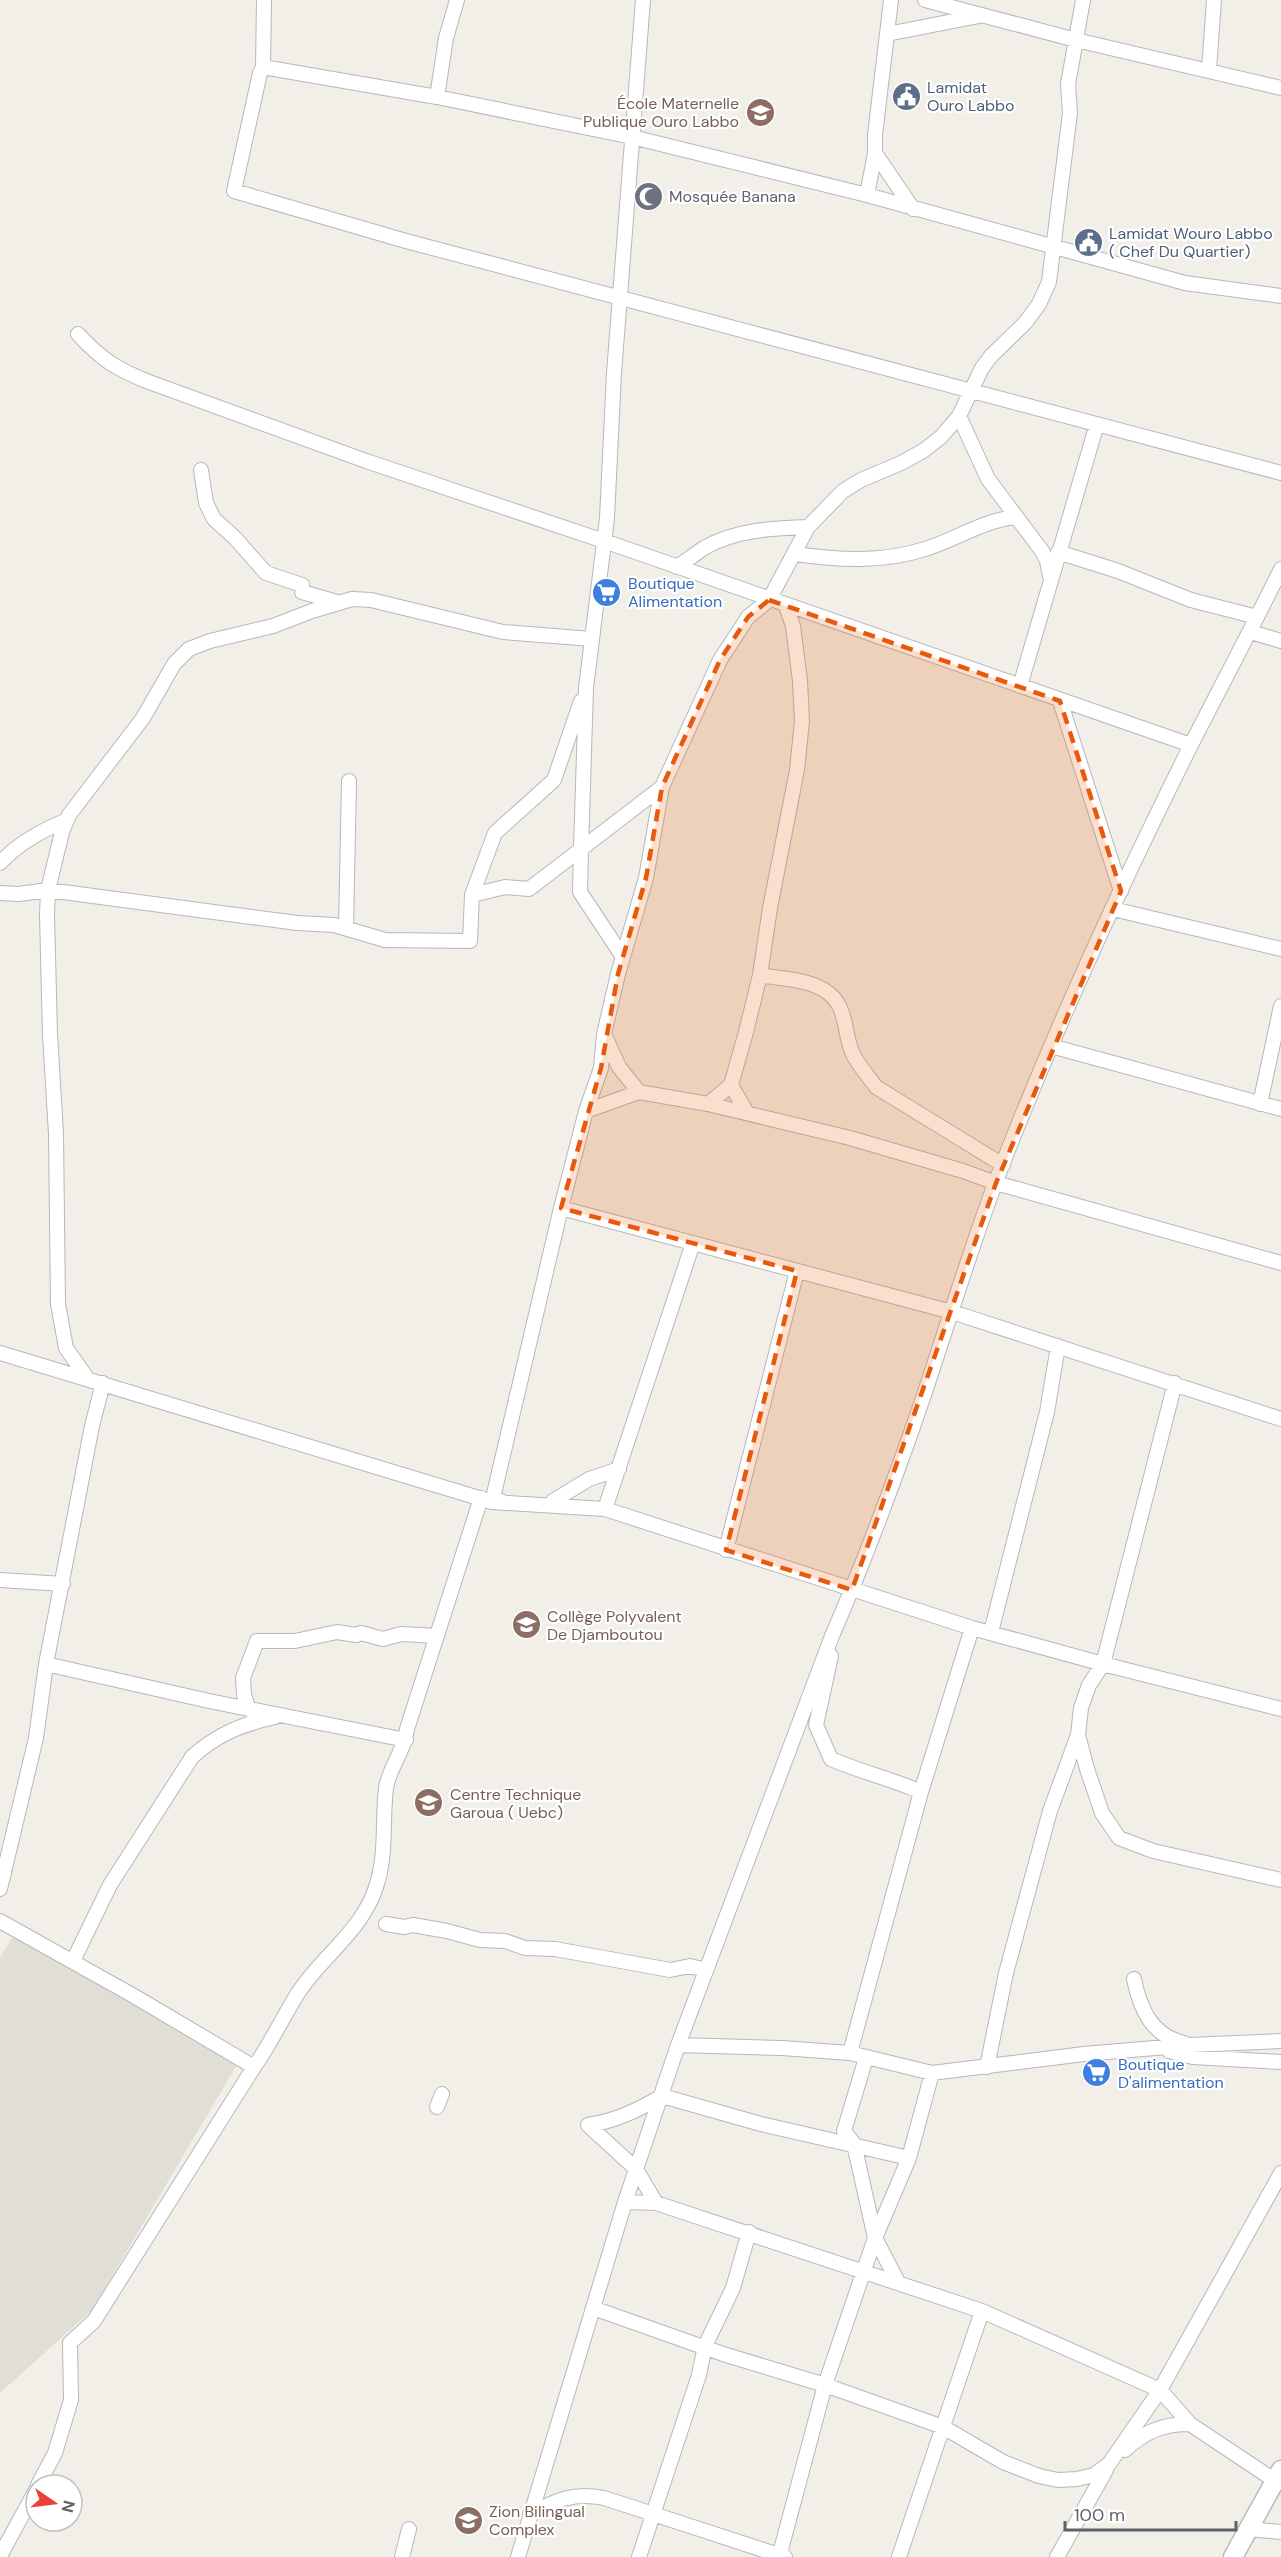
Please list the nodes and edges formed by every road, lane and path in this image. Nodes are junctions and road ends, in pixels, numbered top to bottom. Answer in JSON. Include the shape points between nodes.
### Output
{"nodes":[{"id":1,"x":264,"y":0,"type":"edge"},
{"id":2,"x":457,"y":0,"type":"edge"},
{"id":3,"x":643,"y":0,"type":"edge"},
{"id":4,"x":891,"y":0,"type":"edge"},
{"id":5,"x":925,"y":0,"type":"edge"},
{"id":6,"x":1083,"y":0,"type":"edge"},
{"id":7,"x":1214,"y":0,"type":"edge"},
{"id":8,"x":963,"y":5,"type":"edge"},
{"id":9,"x":983,"y":15,"type":"junction"},
{"id":10,"x":887,"y":34,"type":"junction"},
{"id":11,"x":1076,"y":40,"type":"junction"},
{"id":12,"x":263,"y":67,"type":"junction"},
{"id":13,"x":1209,"y":70,"type":"junction"},
{"id":14,"x":1281,"y":88,"type":"edge"},
{"id":15,"x":437,"y":96,"type":"junction"},
{"id":16,"x":632,"y":137,"type":"junction"},
{"id":17,"x":875,"y":153,"type":"junction"},
{"id":18,"x":867,"y":195,"type":"junction"},
{"id":19,"x":913,"y":209,"type":"junction"},
{"id":20,"x":1054,"y":248,"type":"junction"},
{"id":21,"x":1281,"y":296,"type":"edge"},
{"id":22,"x":620,"y":297,"type":"junction"},
{"id":23,"x":78,"y":334,"type":"dead end"},
{"id":24,"x":971,"y":391,"type":"junction"},
{"id":25,"x":959,"y":416,"type":"junction"},
{"id":26,"x":1097,"y":424,"type":"junction"},
{"id":27,"x":201,"y":470,"type":"dead end"},
{"id":28,"x":1281,"y":473,"type":"edge"},
{"id":29,"x":1016,"y":517,"type":"junction"},
{"id":30,"x":808,"y":527,"type":"junction"},
{"id":31,"x":604,"y":541,"type":"junction"},
{"id":32,"x":1058,"y":552,"type":"junction"},
{"id":33,"x":795,"y":554,"type":"junction"},
{"id":34,"x":677,"y":567,"type":"junction"},
{"id":35,"x":1281,"y":568,"type":"edge"},
{"id":36,"x":1050,"y":578,"type":"junction"},
{"id":37,"x":769,"y":600,"type":"junction"},
{"id":38,"x":339,"y":603,"type":"junction"},
{"id":39,"x":786,"y":606,"type":"junction"},
{"id":40,"x":1257,"y":617,"type":"junction"},
{"id":41,"x":1251,"y":632,"type":"junction"},
{"id":42,"x":592,"y":639,"type":"junction"},
{"id":43,"x":1281,"y":641,"type":"edge"},
{"id":44,"x":1020,"y":686,"type":"junction"},
{"id":45,"x":586,"y":688,"type":"junction"},
{"id":46,"x":1060,"y":701,"type":"junction"},
{"id":47,"x":1191,"y":745,"type":"junction"},
{"id":48,"x":349,"y":781,"type":"dead end"},
{"id":49,"x":662,"y":786,"type":"junction"},
{"id":50,"x":67,"y":820,"type":"junction"},
{"id":51,"x":581,"y":850,"type":"junction"},
{"id":52,"x":0,"y":862,"type":"edge"},
{"id":53,"x":48,"y":890,"type":"junction"},
{"id":54,"x":1121,"y":891,"type":"junction"},
{"id":55,"x":0,"y":893,"type":"edge"},
{"id":56,"x":472,"y":895,"type":"junction"},
{"id":57,"x":1113,"y":909,"type":"junction"},
{"id":58,"x":346,"y":928,"type":"junction"},
{"id":59,"x":1281,"y":949,"type":"edge"},
{"id":60,"x":623,"y":957,"type":"junction"},
{"id":61,"x":760,"y":975,"type":"junction"},
{"id":62,"x":1281,"y":1006,"type":"edge"},
{"id":63,"x":604,"y":1034,"type":"junction"},
{"id":64,"x":1052,"y":1046,"type":"junction"},
{"id":65,"x":731,"y":1085,"type":"junction"},
{"id":66,"x":639,"y":1092,"type":"junction"},
{"id":67,"x":708,"y":1104,"type":"junction"},
{"id":68,"x":1260,"y":1104,"type":"junction"},
{"id":69,"x":1281,"y":1109,"type":"edge"},
{"id":70,"x":586,"y":1111,"type":"junction"},
{"id":71,"x":747,"y":1113,"type":"junction"},
{"id":72,"x":1003,"y":1165,"type":"junction"},
{"id":73,"x":996,"y":1183,"type":"junction"},
{"id":74,"x":561,"y":1208,"type":"junction"},
{"id":75,"x":693,"y":1243,"type":"junction"},
{"id":76,"x":1281,"y":1263,"type":"edge"},
{"id":77,"x":797,"y":1271,"type":"junction"},
{"id":78,"x":952,"y":1312,"type":"junction"},
{"id":79,"x":1058,"y":1346,"type":"junction"},
{"id":80,"x":0,"y":1353,"type":"edge"},
{"id":81,"x":87,"y":1378,"type":"junction"},
{"id":82,"x":103,"y":1383,"type":"junction"},
{"id":83,"x":1175,"y":1383,"type":"junction"},
{"id":84,"x":1281,"y":1419,"type":"edge"},
{"id":85,"x":619,"y":1469,"type":"junction"},
{"id":86,"x":487,"y":1500,"type":"junction"},
{"id":87,"x":553,"y":1501,"type":"junction"},
{"id":88,"x":605,"y":1508,"type":"junction"},
{"id":89,"x":726,"y":1550,"type":"junction"},
{"id":90,"x":0,"y":1580,"type":"edge"},
{"id":91,"x":63,"y":1584,"type":"junction"},
{"id":92,"x":852,"y":1590,"type":"junction"},
{"id":93,"x":972,"y":1628,"type":"junction"},
{"id":94,"x":991,"y":1632,"type":"junction"},
{"id":95,"x":437,"y":1636,"type":"junction"},
{"id":96,"x":831,"y":1636,"type":"junction"},
{"id":97,"x":46,"y":1664,"type":"junction"},
{"id":98,"x":1103,"y":1664,"type":"junction"},
{"id":99,"x":1281,"y":1709,"type":"edge"},
{"id":100,"x":249,"y":1710,"type":"junction"},
{"id":101,"x":280,"y":1716,"type":"junction"},
{"id":102,"x":1078,"y":1735,"type":"junction"},
{"id":103,"x":406,"y":1740,"type":"junction"},
{"id":104,"x":921,"y":1792,"type":"junction"},
{"id":105,"x":1281,"y":1880,"type":"edge"},
{"id":106,"x":0,"y":1889,"type":"edge"},
{"id":107,"x":0,"y":1921,"type":"edge"},
{"id":108,"x":386,"y":1923,"type":"dead end"},
{"id":109,"x":73,"y":1961,"type":"junction"},
{"id":110,"x":706,"y":1970,"type":"junction"},
{"id":111,"x":1134,"y":1979,"type":"dead end"},
{"id":112,"x":1281,"y":2041,"type":"edge"},
{"id":113,"x":678,"y":2045,"type":"junction"},
{"id":114,"x":1190,"y":2045,"type":"junction"},
{"id":115,"x":1159,"y":2048,"type":"junction"},
{"id":116,"x":850,"y":2053,"type":"junction"},
{"id":117,"x":866,"y":2058,"type":"junction"},
{"id":118,"x":1281,"y":2062,"type":"edge"},
{"id":119,"x":254,"y":2067,"type":"junction"},
{"id":120,"x":987,"y":2067,"type":"junction"},
{"id":121,"x":932,"y":2073,"type":"junction"},
{"id":122,"x":662,"y":2096,"type":"junction"},
{"id":123,"x":854,"y":2144,"type":"junction"},
{"id":124,"x":909,"y":2158,"type":"junction"},
{"id":125,"x":636,"y":2169,"type":"junction"},
{"id":126,"x":1281,"y":2173,"type":"edge"},
{"id":127,"x":625,"y":2202,"type":"junction"},
{"id":128,"x":656,"y":2203,"type":"junction"},
{"id":129,"x":749,"y":2232,"type":"junction"},
{"id":130,"x":875,"y":2238,"type":"junction"},
{"id":131,"x":865,"y":2272,"type":"junction"},
{"id":132,"x":898,"y":2282,"type":"junction"},
{"id":133,"x":593,"y":2308,"type":"junction"},
{"id":134,"x":982,"y":2310,"type":"junction"},
{"id":135,"x":705,"y":2346,"type":"junction"},
{"id":136,"x":723,"y":2354,"type":"junction"},
{"id":137,"x":699,"y":2375,"type":"junction"},
{"id":138,"x":825,"y":2385,"type":"junction"},
{"id":139,"x":1160,"y":2390,"type":"junction"},
{"id":140,"x":1190,"y":2424,"type":"junction"},
{"id":141,"x":943,"y":2427,"type":"junction"},
{"id":142,"x":1109,"y":2464,"type":"junction"},
{"id":143,"x":44,"y":2473,"type":"edge"},
{"id":144,"x":1278,"y":2475,"type":"edge"},
{"id":145,"x":24,"y":2512,"type":"edge"},
{"id":146,"x":530,"y":2514,"type":"junction"},
{"id":147,"x":653,"y":2514,"type":"junction"},
{"id":148,"x":409,"y":2529,"type":"dead end"},
{"id":149,"x":1248,"y":2529,"type":"junction"},
{"id":150,"x":1281,"y":2532,"type":"edge"},
{"id":151,"x":0,"y":2556,"type":"edge"},
{"id":152,"x":781,"y":2556,"type":"edge"},
{"id":153,"x":402,"y":2557,"type":"edge"},
{"id":154,"x":518,"y":2557,"type":"edge"},
{"id":155,"x":639,"y":2557,"type":"edge"},
{"id":156,"x":899,"y":2557,"type":"edge"},
{"id":157,"x":1057,"y":2557,"type":"edge"},
{"id":158,"x":1233,"y":2557,"type":"edge"}],
"edges":[{"from":1,"to":12,"type":"street"},
{"from":2,"to":15,"type":"street","via":[[446,38]]},
{"from":3,"to":16,"type":"street"},
{"from":4,"to":10,"type":"street"},
{"from":5,"to":8,"type":"street"},
{"from":6,"to":11,"type":"street"},
{"from":7,"to":13,"type":"street"},
{"from":8,"to":9,"type":"street"},
{"from":9,"to":10,"type":"street"},
{"from":9,"to":11,"type":"street"},
{"from":10,"to":17,"type":"street"},
{"from":11,"to":13,"type":"street"},
{"from":11,"to":20,"type":"street","via":[[1068,84],[1070,113]]},
{"from":12,"to":15,"type":"street"},
{"from":12,"to":22,"type":"street","via":[[234,191]]},
{"from":13,"to":14,"type":"street"},
{"from":15,"to":16,"type":"street"},
{"from":16,"to":18,"type":"street"},
{"from":16,"to":22,"type":"street"},
{"from":17,"to":18,"type":"street"},
{"from":17,"to":19,"type":"street"},
{"from":18,"to":19,"type":"street"},
{"from":19,"to":20,"type":"street"},
{"from":20,"to":21,"type":"street","via":[[1185,282]]},
{"from":20,"to":24,"type":"street","via":[[1049,282],[1039,304],[991,356]]},
{"from":22,"to":24,"type":"street"},
{"from":22,"to":31,"type":"street"},
{"from":23,"to":31,"type":"street","via":[[118,370],[366,461]]},
{"from":24,"to":25,"type":"street"},
{"from":24,"to":26,"type":"street"},
{"from":25,"to":29,"type":"street","via":[[988,479]]},
{"from":25,"to":30,"type":"street","via":[[923,451],[843,491]]},
{"from":26,"to":28,"type":"street"},
{"from":26,"to":32,"type":"street"},
{"from":27,"to":38,"type":"street","via":[[206,503],[214,519],[266,573],[302,585],[302,592]]},
{"from":29,"to":33,"type":"street","via":[[924,550],[876,559]]},
{"from":29,"to":36,"type":"street","via":[[1042,551]]},
{"from":30,"to":33,"type":"street"},
{"from":30,"to":34,"type":"street","via":[[765,529],[724,539]]},
{"from":31,"to":34,"type":"street"},
{"from":31,"to":42,"type":"street"},
{"from":32,"to":36,"type":"street"},
{"from":32,"to":40,"type":"street","via":[[1191,600]]},
{"from":33,"to":37,"type":"street"},
{"from":34,"to":37,"type":"street"},
{"from":35,"to":40,"type":"street"},
{"from":36,"to":44,"type":"street"},
{"from":37,"to":39,"type":"street"},
{"from":37,"to":49,"type":"street","via":[[748,618],[720,660]]},
{"from":38,"to":42,"type":"street","via":[[371,600],[503,632]]},
{"from":38,"to":50,"type":"street","via":[[189,649],[174,664],[139,724]]},
{"from":39,"to":44,"type":"street"},
{"from":39,"to":61,"type":"street","via":[[797,653],[802,722]]},
{"from":40,"to":41,"type":"street"},
{"from":41,"to":43,"type":"street"},
{"from":41,"to":47,"type":"street"},
{"from":42,"to":45,"type":"street"},
{"from":44,"to":46,"type":"street"},
{"from":45,"to":51,"type":"street"},
{"from":45,"to":56,"type":"street","via":[[554,780],[495,832]]},
{"from":46,"to":47,"type":"street"},
{"from":46,"to":54,"type":"street"},
{"from":47,"to":54,"type":"street"},
{"from":48,"to":58,"type":"street"},
{"from":49,"to":51,"type":"street"},
{"from":49,"to":60,"type":"street","via":[[646,878]]},
{"from":50,"to":52,"type":"street","via":[[37,832]]},
{"from":50,"to":53,"type":"street"},
{"from":51,"to":56,"type":"street","via":[[529,889],[505,887]]},
{"from":51,"to":60,"type":"street","via":[[580,892]]},
{"from":53,"to":55,"type":"street"},
{"from":53,"to":58,"type":"street"},
{"from":53,"to":81,"type":"street","via":[[58,1304],[66,1348]]},
{"from":54,"to":57,"type":"street"},
{"from":56,"to":58,"type":"street","via":[[470,941],[385,940]]},
{"from":57,"to":59,"type":"street"},
{"from":57,"to":64,"type":"street"},
{"from":60,"to":63,"type":"street"},
{"from":61,"to":65,"type":"street"},
{"from":61,"to":72,"type":"street","via":[[824,990],[843,1011],[852,1051],[876,1087]]},
{"from":62,"to":68,"type":"street"},
{"from":63,"to":66,"type":"street","via":[[619,1067]]},
{"from":63,"to":70,"type":"street","via":[[601,1068]]},
{"from":64,"to":68,"type":"street"},
{"from":64,"to":72,"type":"street"},
{"from":65,"to":67,"type":"street"},
{"from":65,"to":71,"type":"street"},
{"from":66,"to":67,"type":"street"},
{"from":66,"to":70,"type":"street"},
{"from":67,"to":71,"type":"street"},
{"from":68,"to":69,"type":"street"},
{"from":70,"to":74,"type":"street"},
{"from":71,"to":73,"type":"street","via":[[873,1145]]},
{"from":72,"to":73,"type":"street"},
{"from":73,"to":76,"type":"street"},
{"from":73,"to":78,"type":"street"},
{"from":74,"to":75,"type":"street"},
{"from":74,"to":86,"type":"street"},
{"from":75,"to":77,"type":"street"},
{"from":75,"to":85,"type":"street"},
{"from":77,"to":78,"type":"street"},
{"from":77,"to":89,"type":"street"},
{"from":78,"to":79,"type":"street"},
{"from":78,"to":92,"type":"street"},
{"from":79,"to":83,"type":"street"},
{"from":79,"to":94,"type":"street","via":[[1047,1412]]},
{"from":80,"to":81,"type":"street"},
{"from":81,"to":82,"type":"street"},
{"from":82,"to":86,"type":"street"},
{"from":82,"to":91,"type":"street"},
{"from":83,"to":84,"type":"street"},
{"from":83,"to":98,"type":"street"},
{"from":85,"to":87,"type":"street","via":[[589,1479]]},
{"from":85,"to":88,"type":"street"},
{"from":86,"to":87,"type":"street"},
{"from":86,"to":88,"type":"street"},
{"from":86,"to":95,"type":"street"},
{"from":87,"to":88,"type":"street","via":[[585,1501]]},
{"from":88,"to":89,"type":"street"},
{"from":89,"to":92,"type":"street"},
{"from":90,"to":91,"type":"street"},
{"from":91,"to":97,"type":"street"},
{"from":92,"to":93,"type":"street"},
{"from":92,"to":96,"type":"street"},
{"from":93,"to":94,"type":"street"},
{"from":93,"to":104,"type":"street"},
{"from":94,"to":98,"type":"street"},
{"from":95,"to":100,"type":"street","via":[[400,1634],[383,1639],[337,1632],[295,1641],[257,1641],[243,1678]]},
{"from":95,"to":103,"type":"street"},
{"from":96,"to":104,"type":"street","via":[[830,1663],[816,1725],[831,1759]]},
{"from":96,"to":110,"type":"street"},
{"from":97,"to":100,"type":"street"},
{"from":97,"to":106,"type":"street","via":[[36,1738]]},
{"from":98,"to":99,"type":"street"},
{"from":98,"to":102,"type":"street","via":[[1089,1684]]},
{"from":100,"to":101,"type":"street"},
{"from":101,"to":103,"type":"street"},
{"from":101,"to":109,"type":"street","via":[[227,1731],[192,1757],[110,1885]]},
{"from":102,"to":105,"type":"street","via":[[1102,1814],[1119,1838],[1153,1851]]},
{"from":102,"to":120,"type":"street","via":[[1044,1833],[1006,1973]]},
{"from":103,"to":119,"type":"street","via":[[386,1786],[383,1861],[366,1911],[299,1991]]},
{"from":104,"to":116,"type":"street"},
{"from":107,"to":109,"type":"street"},
{"from":108,"to":110,"type":"street","via":[[670,1970],[690,1966]]},
{"from":109,"to":119,"type":"street"},
{"from":110,"to":113,"type":"street"},
{"from":111,"to":114,"type":"street","via":[[1143,2010],[1152,2024],[1166,2037]]},
{"from":112,"to":114,"type":"street"},
{"from":113,"to":116,"type":"street"},
{"from":113,"to":122,"type":"street"},
{"from":114,"to":115,"type":"street"},
{"from":115,"to":118,"type":"street","via":[[1192,2057]]},
{"from":115,"to":120,"type":"street"},
{"from":116,"to":117,"type":"street"},
{"from":117,"to":121,"type":"street"},
{"from":117,"to":123,"type":"street","via":[[844,2131]]},
{"from":119,"to":143,"type":"street","via":[[94,2321],[70,2343],[71,2400],[55,2453]]},
{"from":120,"to":121,"type":"street"},
{"from":121,"to":124,"type":"street"},
{"from":122,"to":123,"type":"street","via":[[761,2124]]},
{"from":122,"to":125,"type":"street"},
{"from":122,"to":125,"type":"street","via":[[617,2119],[588,2125]]},
{"from":123,"to":124,"type":"street"},
{"from":123,"to":130,"type":"street"},
{"from":124,"to":130,"type":"street"},
{"from":125,"to":127,"type":"street"},
{"from":125,"to":128,"type":"street"},
{"from":126,"to":139,"type":"street"},
{"from":127,"to":128,"type":"street"},
{"from":127,"to":133,"type":"street"},
{"from":128,"to":129,"type":"street"},
{"from":129,"to":131,"type":"street"},
{"from":129,"to":135,"type":"street","via":[[733,2288]]},
{"from":130,"to":131,"type":"street"},
{"from":130,"to":132,"type":"street"},
{"from":131,"to":132,"type":"street"},
{"from":131,"to":138,"type":"street"},
{"from":132,"to":134,"type":"street"},
{"from":133,"to":135,"type":"street"},
{"from":133,"to":146,"type":"street"},
{"from":134,"to":139,"type":"street"},
{"from":134,"to":141,"type":"street"},
{"from":135,"to":136,"type":"street"},
{"from":135,"to":137,"type":"street"},
{"from":136,"to":137,"type":"street"},
{"from":136,"to":138,"type":"street"},
{"from":137,"to":147,"type":"street"},
{"from":138,"to":141,"type":"street"},
{"from":138,"to":152,"type":"street"},
{"from":139,"to":140,"type":"street"},
{"from":139,"to":142,"type":"street"},
{"from":140,"to":142,"type":"street","via":[[1154,2429]]},
{"from":140,"to":144,"type":"street"},
{"from":141,"to":142,"type":"street","via":[[1003,2462],[1049,2478],[1077,2479],[1094,2475]]},
{"from":141,"to":156,"type":"street"},
{"from":142,"to":157,"type":"street"},
{"from":144,"to":149,"type":"main road"},
{"from":145,"to":151,"type":"street"},
{"from":146,"to":147,"type":"street","via":[[566,2497],[585,2494]]},
{"from":146,"to":154,"type":"street"},
{"from":147,"to":152,"type":"street"},
{"from":147,"to":155,"type":"street"},
{"from":148,"to":153,"type":"street"},
{"from":149,"to":150,"type":"street"},
{"from":149,"to":158,"type":"main road"}]}
